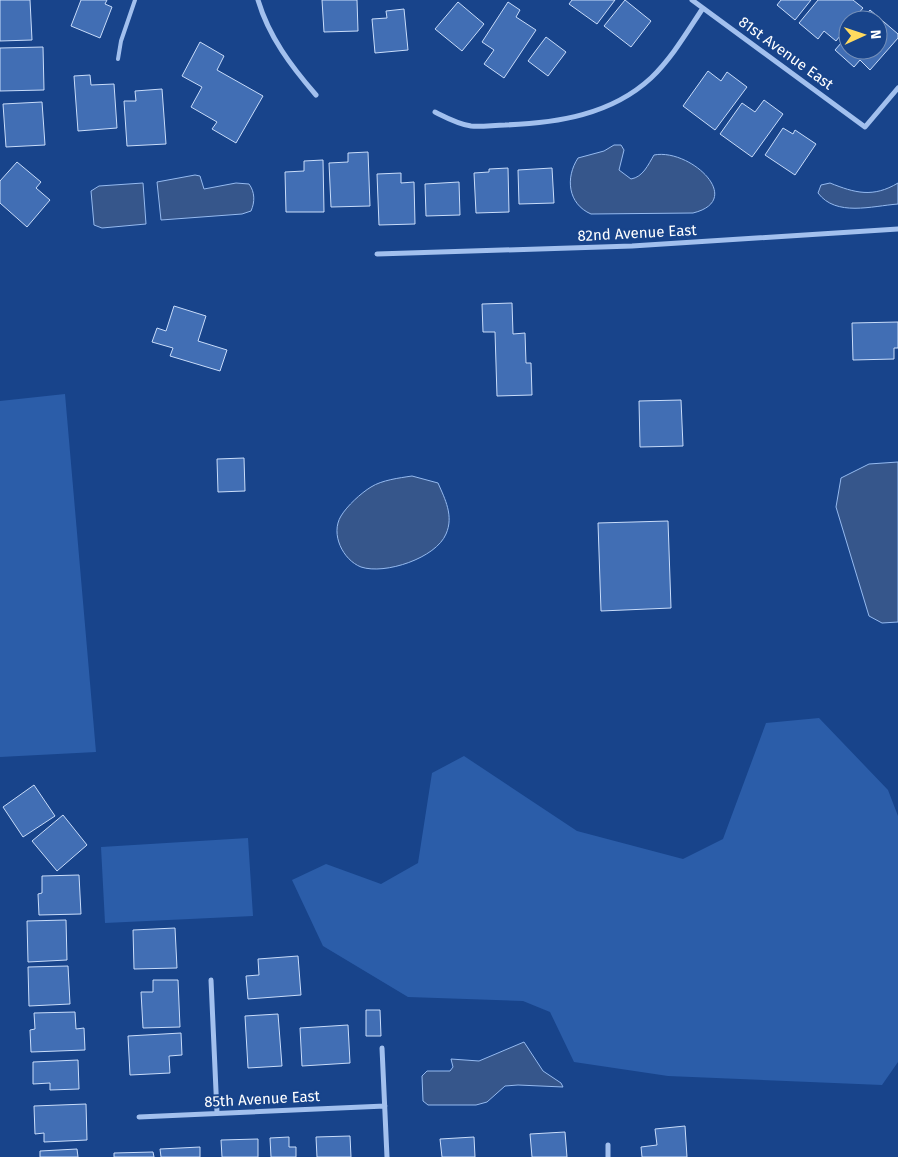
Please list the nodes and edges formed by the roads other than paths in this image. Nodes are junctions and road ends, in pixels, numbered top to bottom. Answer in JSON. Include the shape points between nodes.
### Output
{"nodes":[{"id":1,"x":135,"y":0,"type":"edge"},
{"id":2,"x":258,"y":0,"type":"edge"},
{"id":3,"x":692,"y":0,"type":"edge"},
{"id":4,"x":703,"y":8,"type":"junction"},
{"id":5,"x":118,"y":59,"type":"dead end"},
{"id":6,"x":898,"y":88,"type":"edge"},
{"id":7,"x":316,"y":94,"type":"dead end"},
{"id":8,"x":435,"y":112,"type":"dead end"},
{"id":9,"x":898,"y":229,"type":"edge"},
{"id":10,"x":377,"y":254,"type":"dead end"},
{"id":11,"x":211,"y":980,"type":"dead end"},
{"id":12,"x":382,"y":1048,"type":"dead end"},
{"id":13,"x":385,"y":1106,"type":"junction"},
{"id":14,"x":217,"y":1113,"type":"junction"},
{"id":15,"x":139,"y":1117,"type":"dead end"},
{"id":16,"x":608,"y":1145,"type":"dead end"},
{"id":17,"x":387,"y":1157,"type":"edge"},
{"id":18,"x":608,"y":1157,"type":"edge"}],
"edges":[{"from":1,"to":5,"type":"lane","via":[[120,41]]},
{"from":2,"to":7,"type":"street","via":[[288,64]]},
{"from":3,"to":4,"type":"street","name":"81st Avenue East"},
{"from":4,"to":6,"type":"street","name":"81st Avenue East","via":[[865,127]]},
{"from":4,"to":8,"type":"street","via":[[666,62],[631,93],[608,106],[564,121],[518,125],[471,126]]},
{"from":9,"to":10,"type":"street","name":"82nd Avenue East","via":[[632,246]]},
{"from":11,"to":14,"type":"street"},
{"from":12,"to":13,"type":"street"},
{"from":13,"to":14,"type":"street","name":"85th Avenue East"},
{"from":13,"to":17,"type":"street"},
{"from":14,"to":15,"type":"street","name":"85th Avenue East"},
{"from":16,"to":18,"type":"street"}]}
